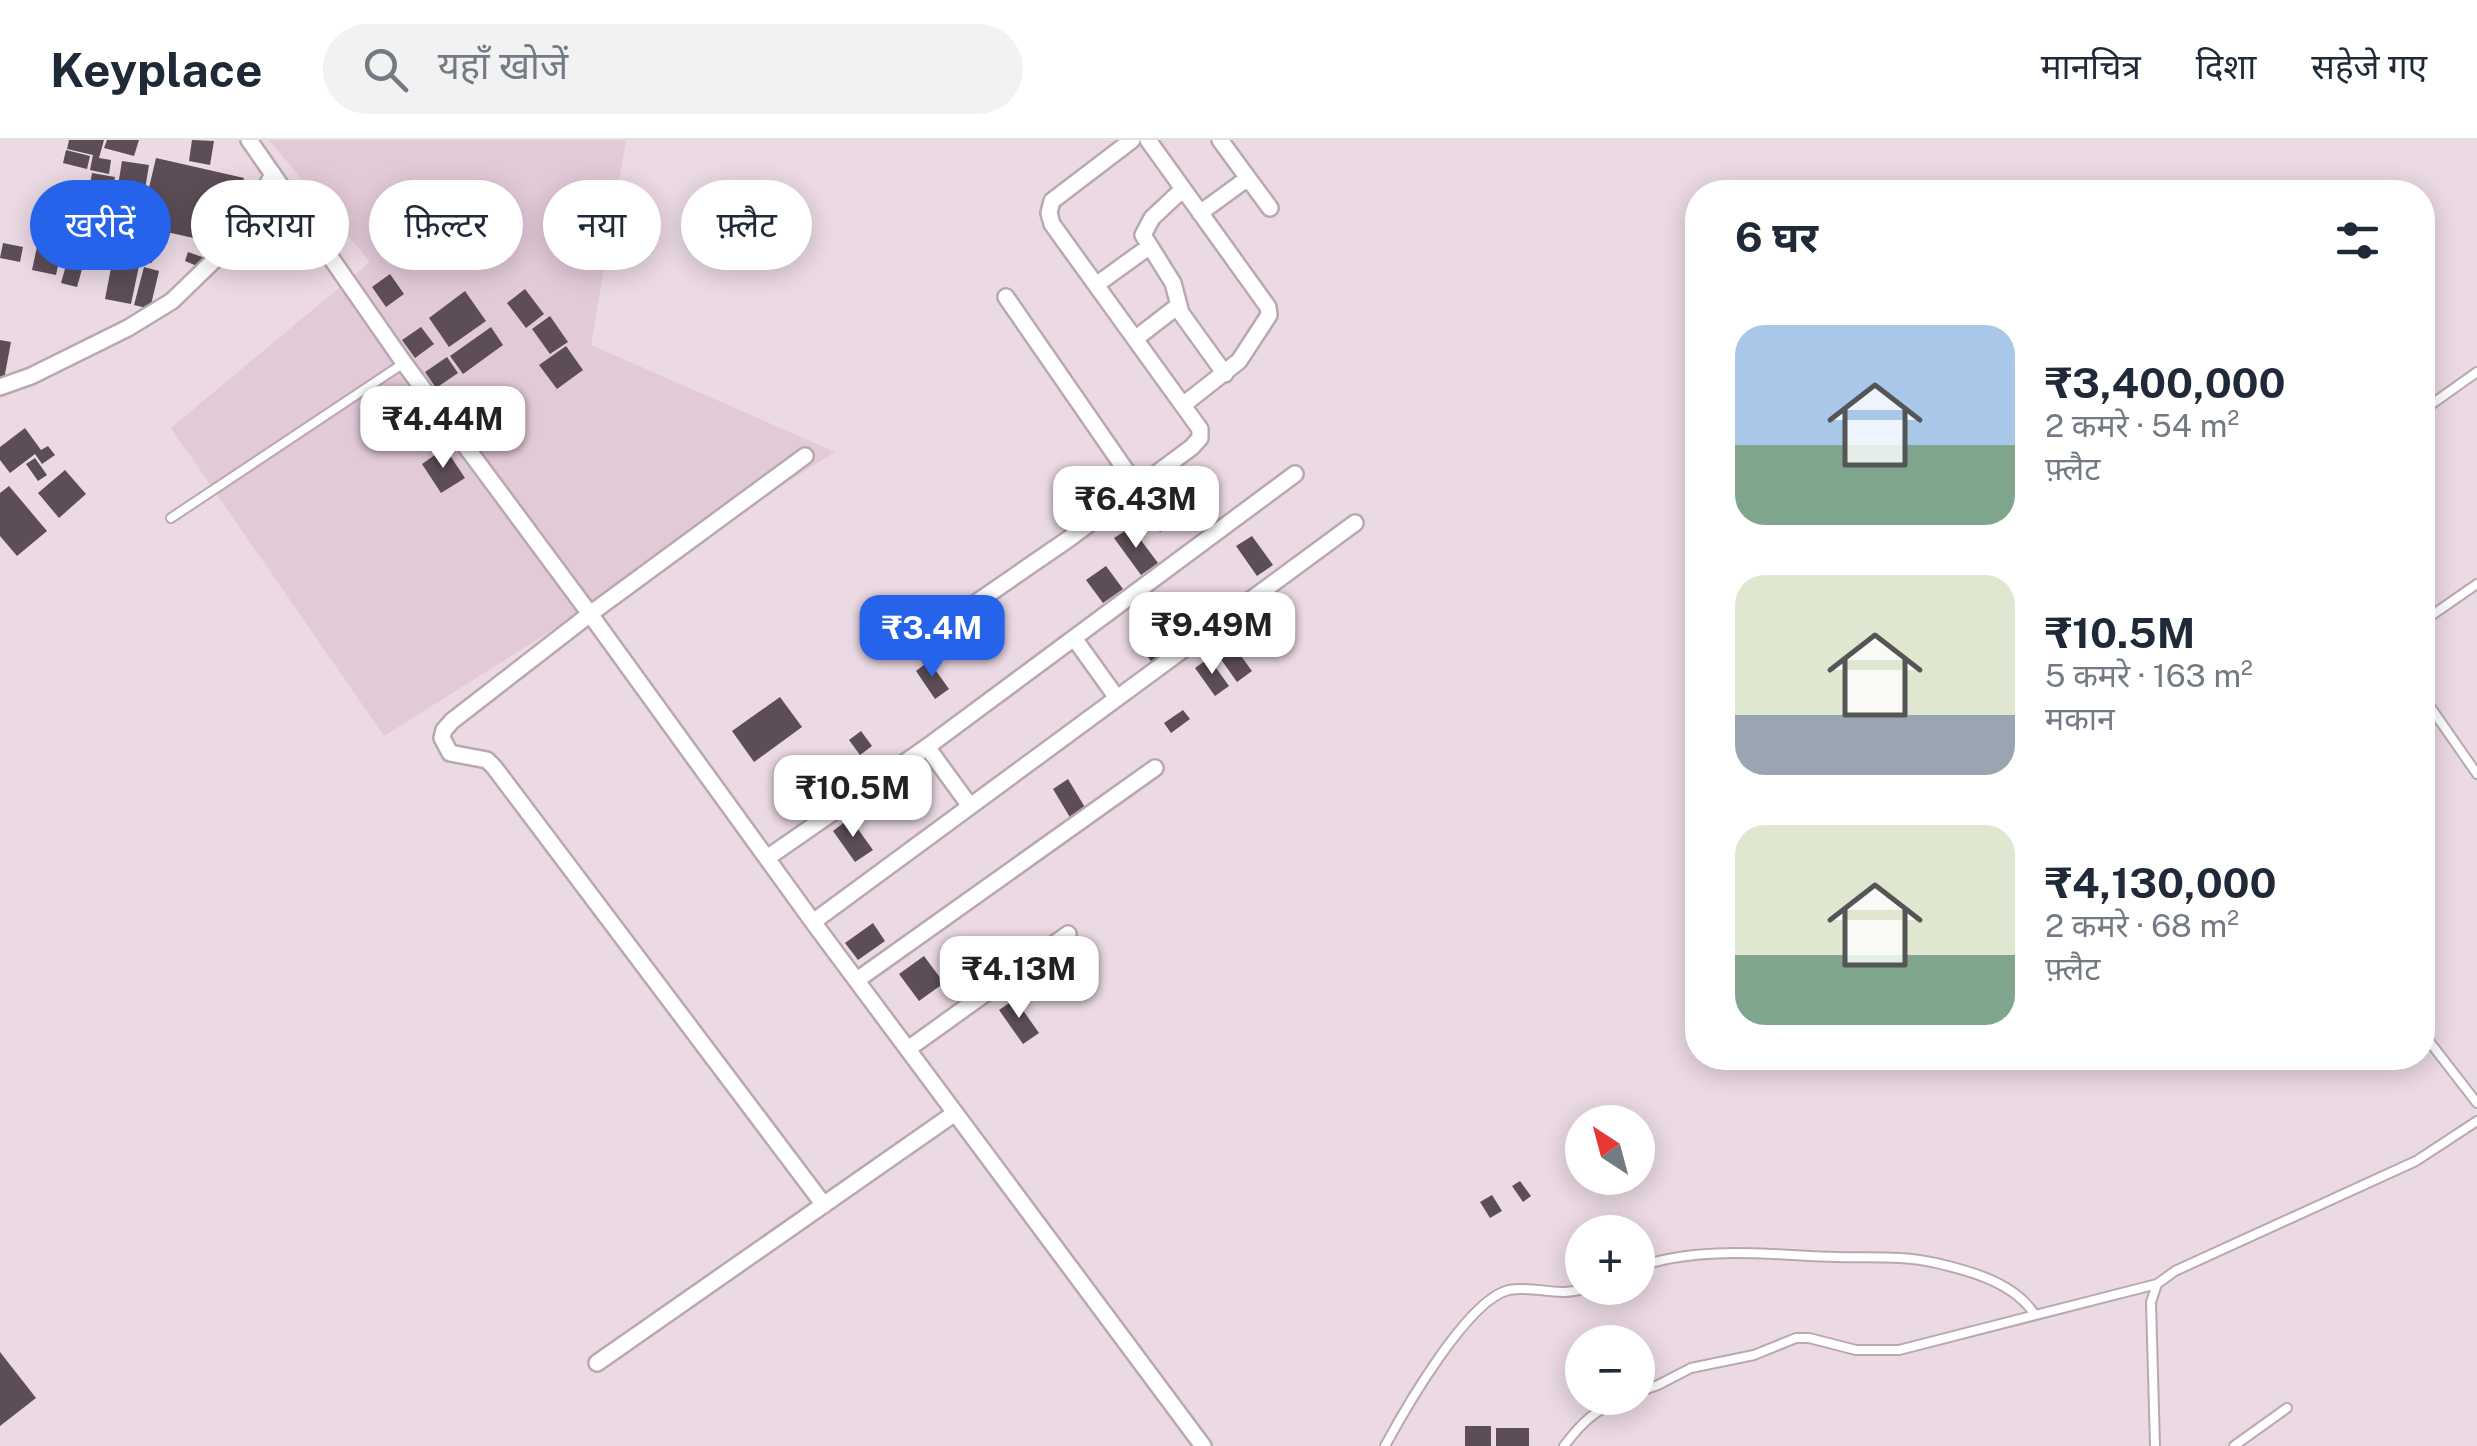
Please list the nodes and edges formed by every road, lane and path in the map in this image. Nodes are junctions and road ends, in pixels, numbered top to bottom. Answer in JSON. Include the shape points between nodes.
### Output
{"nodes":[{"id":1,"x":249,"y":140,"type":"edge"},
{"id":2,"x":1132,"y":140,"type":"edge"},
{"id":3,"x":1148,"y":140,"type":"edge"},
{"id":4,"x":1225,"y":142,"type":"edge"},
{"id":5,"x":273,"y":174,"type":"junction"},
{"id":6,"x":1248,"y":178,"type":"junction"},
{"id":7,"x":1183,"y":189,"type":"junction"},
{"id":8,"x":1270,"y":208,"type":"dead end"},
{"id":9,"x":1200,"y":213,"type":"junction"},
{"id":10,"x":1150,"y":246,"type":"junction"},
{"id":11,"x":1096,"y":285,"type":"junction"},
{"id":12,"x":1006,"y":297,"type":"dead end"},
{"id":13,"x":1179,"y":305,"type":"junction"},
{"id":14,"x":1135,"y":338,"type":"junction"},
{"id":15,"x":404,"y":363,"type":"junction"},
{"id":16,"x":2477,"y":372,"type":"edge"},
{"id":17,"x":1224,"y":374,"type":"junction"},
{"id":18,"x":0,"y":387,"type":"edge"},
{"id":19,"x":2435,"y":402,"type":"edge"},
{"id":20,"x":1183,"y":405,"type":"junction"},
{"id":21,"x":805,"y":456,"type":"dead end"},
{"id":22,"x":1294,"y":474,"type":"dead end"},
{"id":23,"x":1138,"y":488,"type":"junction"},
{"id":24,"x":171,"y":518,"type":"dead end"},
{"id":25,"x":1354,"y":522,"type":"dead end"},
{"id":26,"x":2477,"y":584,"type":"edge"},
{"id":27,"x":2435,"y":613,"type":"edge"},
{"id":28,"x":590,"y":614,"type":"junction"},
{"id":29,"x":938,"y":630,"type":"dead end"},
{"id":30,"x":1074,"y":638,"type":"junction"},
{"id":31,"x":1117,"y":698,"type":"junction"},
{"id":32,"x":2435,"y":713,"type":"edge"},
{"id":33,"x":927,"y":747,"type":"junction"},
{"id":34,"x":1155,"y":768,"type":"dead end"},
{"id":35,"x":2477,"y":774,"type":"edge"},
{"id":36,"x":970,"y":806,"type":"junction"},
{"id":37,"x":767,"y":858,"type":"junction"},
{"id":38,"x":813,"y":922,"type":"junction"},
{"id":39,"x":1068,"y":934,"type":"dead end"},
{"id":40,"x":856,"y":980,"type":"junction"},
{"id":41,"x":908,"y":1049,"type":"junction"},
{"id":42,"x":2435,"y":1049,"type":"edge"},
{"id":43,"x":2477,"y":1104,"type":"edge"},
{"id":44,"x":955,"y":1113,"type":"junction"},
{"id":45,"x":2477,"y":1121,"type":"edge"},
{"id":46,"x":824,"y":1205,"type":"junction"},
{"id":47,"x":1655,"y":1262,"type":"edge"},
{"id":48,"x":2156,"y":1284,"type":"junction"},
{"id":49,"x":1565,"y":1292,"type":"edge"},
{"id":50,"x":2035,"y":1315,"type":"junction"},
{"id":51,"x":597,"y":1363,"type":"dead end"},
{"id":52,"x":1655,"y":1386,"type":"edge"},
{"id":53,"x":2288,"y":1408,"type":"dead end"},
{"id":54,"x":1592,"y":1415,"type":"edge"},
{"id":55,"x":2240,"y":1444,"type":"edge"},
{"id":56,"x":1203,"y":1446,"type":"edge"},
{"id":57,"x":1384,"y":1446,"type":"edge"},
{"id":58,"x":1564,"y":1446,"type":"edge"},
{"id":59,"x":2156,"y":1446,"type":"edge"}],
"edges":[{"from":1,"to":5,"type":"street"},
{"from":2,"to":11,"type":"street","via":[[1052,202],[1049,213]]},
{"from":3,"to":7,"type":"street"},
{"from":4,"to":6,"type":"street"},
{"from":5,"to":15,"type":"street"},
{"from":5,"to":18,"type":"street","via":[[233,242],[172,301]]},
{"from":6,"to":8,"type":"street"},
{"from":6,"to":9,"type":"street"},
{"from":7,"to":9,"type":"street"},
{"from":7,"to":10,"type":"street","via":[[1145,228]]},
{"from":9,"to":17,"type":"street","via":[[1268,307],[1269,315]]},
{"from":10,"to":11,"type":"street"},
{"from":10,"to":13,"type":"street","via":[[1174,283]]},
{"from":11,"to":14,"type":"street"},
{"from":12,"to":23,"type":"street"},
{"from":13,"to":14,"type":"street"},
{"from":13,"to":17,"type":"street"},
{"from":14,"to":20,"type":"street"},
{"from":15,"to":24,"type":"lane"},
{"from":15,"to":28,"type":"street"},
{"from":16,"to":19,"type":"lane"},
{"from":17,"to":20,"type":"street"},
{"from":20,"to":23,"type":"street","via":[[1200,438]]},
{"from":21,"to":28,"type":"street"},
{"from":22,"to":30,"type":"street"},
{"from":23,"to":29,"type":"street"},
{"from":25,"to":31,"type":"street"},
{"from":26,"to":27,"type":"lane"},
{"from":28,"to":37,"type":"street"},
{"from":28,"to":46,"type":"street","via":[[452,722],[444,745],[494,767]]},
{"from":30,"to":31,"type":"street"},
{"from":30,"to":33,"type":"street"},
{"from":31,"to":36,"type":"street"},
{"from":32,"to":35,"type":"lane"},
{"from":33,"to":36,"type":"street"},
{"from":33,"to":37,"type":"street"},
{"from":34,"to":40,"type":"street"},
{"from":36,"to":38,"type":"street"},
{"from":37,"to":38,"type":"street"},
{"from":38,"to":40,"type":"street"},
{"from":39,"to":41,"type":"street"},
{"from":40,"to":41,"type":"street"},
{"from":41,"to":44,"type":"street"},
{"from":42,"to":43,"type":"lane"},
{"from":44,"to":46,"type":"street"},
{"from":44,"to":56,"type":"street"},
{"from":45,"to":48,"type":"lane","via":[[2416,1161]]},
{"from":46,"to":51,"type":"street"},
{"from":47,"to":50,"type":"lane","via":[[1734,1253],[1932,1262],[2001,1285]]},
{"from":48,"to":50,"type":"lane"},
{"from":48,"to":59,"type":"lane"},
{"from":49,"to":57,"type":"lane","via":[[1511,1290],[1485,1304],[1457,1333]]},
{"from":50,"to":52,"type":"lane","via":[[1900,1350],[1856,1350],[1796,1338],[1691,1368]]},
{"from":53,"to":55,"type":"lane"},
{"from":54,"to":58,"type":"lane"}]}
